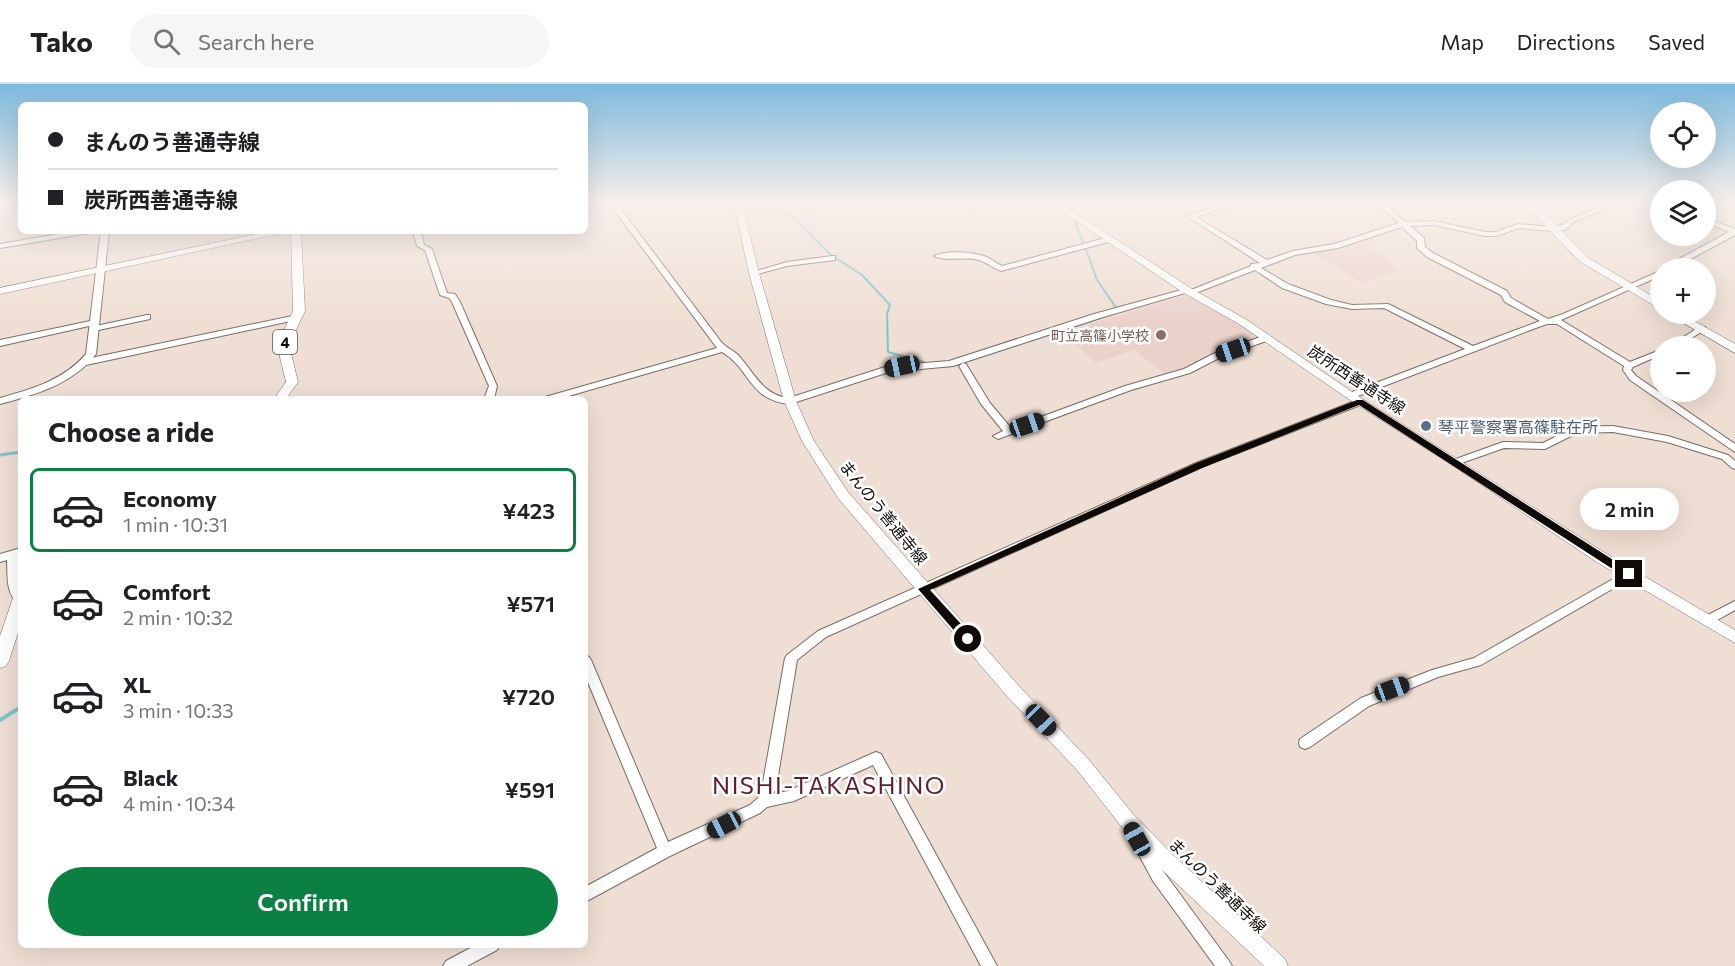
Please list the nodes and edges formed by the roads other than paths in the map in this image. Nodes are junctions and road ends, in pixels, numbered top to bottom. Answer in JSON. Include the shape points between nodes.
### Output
{"nodes":[{"id":1,"x":104,"y":244,"type":"edge"},
{"id":2,"x":224,"y":244,"type":"edge"},
{"id":3,"x":296,"y":244,"type":"edge"},
{"id":4,"x":421,"y":244,"type":"edge"},
{"id":5,"x":643,"y":244,"type":"edge"},
{"id":6,"x":747,"y":244,"type":"edge"},
{"id":7,"x":1090,"y":244,"type":"edge"},
{"id":8,"x":1117,"y":244,"type":"edge"},
{"id":9,"x":1236,"y":244,"type":"edge"},
{"id":10,"x":1342,"y":244,"type":"edge"},
{"id":11,"x":1421,"y":244,"type":"edge"},
{"id":12,"x":1568,"y":244,"type":"edge"},
{"id":13,"x":1713,"y":244,"type":"edge"},
{"id":14,"x":938,"y":256,"type":"dead end"},
{"id":15,"x":832,"y":258,"type":"dead end"},
{"id":16,"x":1687,"y":258,"type":"edge"},
{"id":17,"x":1266,"y":263,"type":"junction"},
{"id":18,"x":1254,"y":266,"type":"junction"},
{"id":19,"x":101,"y":270,"type":"junction"},
{"id":20,"x":754,"y":273,"type":"junction"},
{"id":21,"x":1650,"y":278,"type":"edge"},
{"id":22,"x":1630,"y":288,"type":"junction"},
{"id":23,"x":1191,"y":290,"type":"junction"},
{"id":24,"x":0,"y":291,"type":"edge"},
{"id":25,"x":1650,"y":300,"type":"edge"},
{"id":26,"x":147,"y":317,"type":"dead end"},
{"id":27,"x":297,"y":317,"type":"junction"},
{"id":28,"x":1547,"y":322,"type":"junction"},
{"id":29,"x":1693,"y":324,"type":"edge"},
{"id":30,"x":95,"y":325,"type":"junction"},
{"id":31,"x":1702,"y":329,"type":"junction"},
{"id":32,"x":1690,"y":336,"type":"edge"},
{"id":33,"x":1266,"y":338,"type":"junction"},
{"id":34,"x":0,"y":343,"type":"edge"},
{"id":35,"x":722,"y":349,"type":"junction"},
{"id":36,"x":1472,"y":349,"type":"junction"},
{"id":37,"x":1735,"y":349,"type":"edge"},
{"id":38,"x":1650,"y":356,"type":"edge"},
{"id":39,"x":86,"y":362,"type":"junction"},
{"id":40,"x":1629,"y":365,"type":"junction"},
{"id":41,"x":963,"y":366,"type":"dead end"},
{"id":42,"x":282,"y":396,"type":"edge"},
{"id":43,"x":490,"y":396,"type":"edge"},
{"id":44,"x":559,"y":396,"type":"edge"},
{"id":45,"x":1357,"y":398,"type":"junction"},
{"id":46,"x":0,"y":401,"type":"edge"},
{"id":47,"x":790,"y":401,"type":"junction"},
{"id":48,"x":1009,"y":432,"type":"junction"},
{"id":49,"x":998,"y":436,"type":"dead end"},
{"id":50,"x":1732,"y":453,"type":"edge"},
{"id":51,"x":1456,"y":462,"type":"junction"},
{"id":52,"x":1735,"y":466,"type":"edge"},
{"id":53,"x":17,"y":553,"type":"edge"},
{"id":54,"x":0,"y":558,"type":"edge"},
{"id":55,"x":1629,"y":574,"type":"junction"},
{"id":56,"x":923,"y":589,"type":"junction"},
{"id":57,"x":18,"y":596,"type":"edge"},
{"id":58,"x":1735,"y":605,"type":"edge"},
{"id":59,"x":18,"y":607,"type":"edge"},
{"id":60,"x":1708,"y":620,"type":"junction"},
{"id":61,"x":1735,"y":637,"type":"edge"},
{"id":62,"x":0,"y":661,"type":"edge"},
{"id":63,"x":588,"y":667,"type":"edge"},
{"id":64,"x":1305,"y":743,"type":"dead end"},
{"id":65,"x":763,"y":802,"type":"junction"},
{"id":66,"x":1127,"y":820,"type":"junction"},
{"id":67,"x":665,"y":851,"type":"junction"},
{"id":68,"x":588,"y":894,"type":"edge"},
{"id":69,"x":487,"y":948,"type":"edge"},
{"id":70,"x":456,"y":965,"type":"edge"},
{"id":71,"x":989,"y":966,"type":"edge"},
{"id":72,"x":1224,"y":966,"type":"edge"},
{"id":73,"x":1278,"y":966,"type":"edge"}],
"edges":[{"from":1,"to":19,"type":"street"},
{"from":2,"to":19,"type":"main road"},
{"from":3,"to":27,"type":"main road","number":"4"},
{"from":4,"to":43,"type":"street","via":[[428,249],[444,295],[452,296],[456,302],[493,386]]},
{"from":5,"to":35,"type":"street"},
{"from":6,"to":20,"type":"main road","name":"まんのう善通寺線"},
{"from":7,"to":14,"type":"street","via":[[1001,269],[982,258]]},
{"from":8,"to":23,"type":"main road","name":"炭所西善通寺線"},
{"from":9,"to":17,"type":"street"},
{"from":10,"to":17,"type":"street","via":[[1293,253]]},
{"from":11,"to":28,"type":"street","via":[[1430,255],[1504,293],[1508,300]]},
{"from":12,"to":22,"type":"main road","via":[[1583,259]]},
{"from":13,"to":16,"type":"street"},
{"from":15,"to":20,"type":"street"},
{"from":17,"to":18,"type":"street"},
{"from":18,"to":23,"type":"street"},
{"from":18,"to":36,"type":"street","via":[[1285,286],[1329,302],[1396,310]]},
{"from":19,"to":24,"type":"main road"},
{"from":19,"to":30,"type":"street"},
{"from":20,"to":47,"type":"main road","name":"まんのう善通寺線"},
{"from":21,"to":22,"type":"street"},
{"from":22,"to":25,"type":"main road"},
{"from":22,"to":28,"type":"street"},
{"from":23,"to":33,"type":"main road","name":"炭所西善通寺線"},
{"from":23,"to":47,"type":"street","via":[[950,364],[888,369]]},
{"from":26,"to":30,"type":"street","via":[[126,326]]},
{"from":27,"to":39,"type":"street"},
{"from":27,"to":42,"type":"main road","number":"4","via":[[283,345],[292,382]]},
{"from":28,"to":36,"type":"street"},
{"from":28,"to":40,"type":"street","via":[[1559,322]]},
{"from":29,"to":31,"type":"main road"},
{"from":30,"to":34,"type":"street"},
{"from":30,"to":39,"type":"street"},
{"from":31,"to":32,"type":"street"},
{"from":31,"to":37,"type":"main road"},
{"from":33,"to":45,"type":"main road","name":"炭所西善通寺線"},
{"from":33,"to":48,"type":"street"},
{"from":35,"to":44,"type":"street"},
{"from":35,"to":47,"type":"street","via":[[732,354],[770,399]]},
{"from":36,"to":45,"type":"street"},
{"from":38,"to":40,"type":"street"},
{"from":39,"to":46,"type":"street","via":[[43,388]]},
{"from":40,"to":50,"type":"street","via":[[1627,370],[1633,378]]},
{"from":41,"to":48,"type":"street"},
{"from":45,"to":51,"type":"main road","name":"炭所西善通寺線"},
{"from":45,"to":56,"type":"street"},
{"from":47,"to":56,"type":"main road","name":"まんのう善通寺線","via":[[808,441],[843,495]]},
{"from":48,"to":49,"type":"street"},
{"from":50,"to":51,"type":"street","via":[[1602,429],[1575,430],[1545,446],[1503,445]]},
{"from":50,"to":52,"type":"street"},
{"from":51,"to":55,"type":"main road","name":"炭所西善通寺線"},
{"from":53,"to":54,"type":"street"},
{"from":53,"to":57,"type":"street"},
{"from":55,"to":60,"type":"main road","name":"炭所西善通寺線"},
{"from":55,"to":64,"type":"street","via":[[1477,662],[1436,673],[1365,702]]},
{"from":56,"to":65,"type":"street","via":[[822,634],[791,658],[769,788]]},
{"from":56,"to":66,"type":"main road","name":"まんのう善通寺線","via":[[1083,765]]},
{"from":58,"to":60,"type":"street"},
{"from":59,"to":62,"type":"main road"},
{"from":60,"to":61,"type":"main road","name":"炭所西善通寺線"},
{"from":63,"to":67,"type":"street"},
{"from":65,"to":67,"type":"street"},
{"from":65,"to":71,"type":"street","via":[[789,796],[876,758]]},
{"from":66,"to":72,"type":"street","via":[[1158,876]]},
{"from":66,"to":73,"type":"main road","name":"まんのう善通寺線"},
{"from":67,"to":68,"type":"street"},
{"from":69,"to":70,"type":"street"}]}
